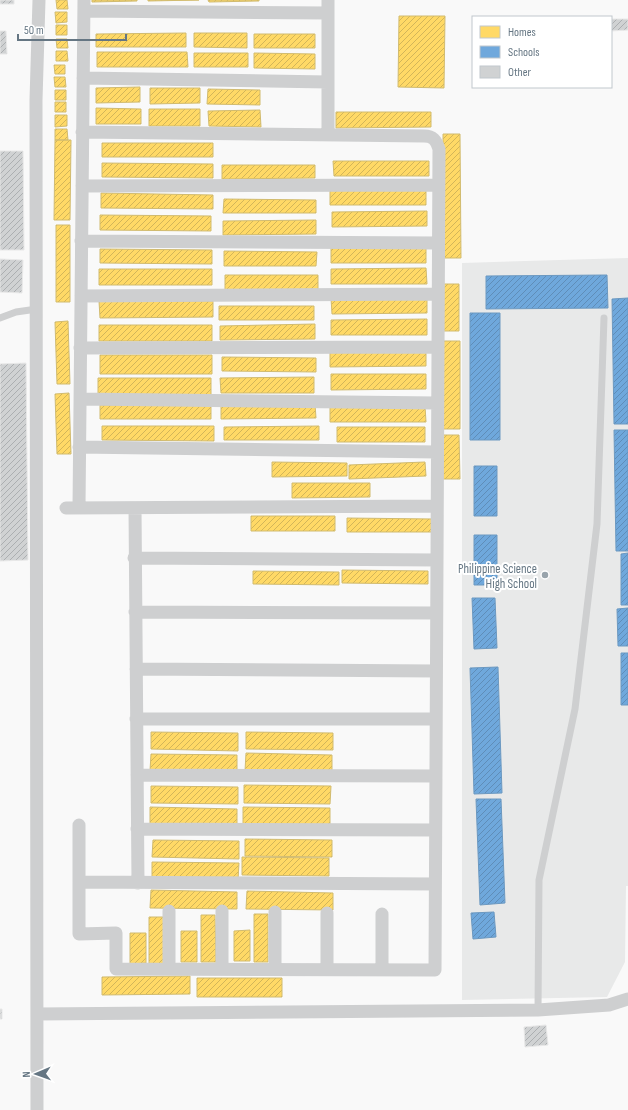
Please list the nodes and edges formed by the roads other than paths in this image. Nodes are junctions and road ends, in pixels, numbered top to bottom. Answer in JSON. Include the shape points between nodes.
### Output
{"nodes":[{"id":1,"x":39,"y":0,"type":"edge"},
{"id":2,"x":84,"y":6,"type":"edge"},
{"id":3,"x":328,"y":6,"type":"edge"},
{"id":4,"x":83,"y":78,"type":"junction"},
{"id":5,"x":328,"y":82,"type":"junction"},
{"id":6,"x":82,"y":132,"type":"junction"},
{"id":7,"x":328,"y":135,"type":"junction"},
{"id":8,"x":438,"y":185,"type":"junction"},
{"id":9,"x":82,"y":186,"type":"junction"},
{"id":10,"x":82,"y":241,"type":"junction"},
{"id":11,"x":438,"y":243,"type":"junction"},
{"id":12,"x":438,"y":294,"type":"junction"},
{"id":13,"x":81,"y":296,"type":"junction"},
{"id":14,"x":37,"y":309,"type":"junction"},
{"id":15,"x":0,"y":318,"type":"edge"},
{"id":16,"x":604,"y":318,"type":"dead end"},
{"id":17,"x":438,"y":347,"type":"junction"},
{"id":18,"x":80,"y":348,"type":"junction"},
{"id":19,"x":80,"y":399,"type":"junction"},
{"id":20,"x":437,"y":403,"type":"junction"},
{"id":21,"x":79,"y":447,"type":"junction"},
{"id":22,"x":437,"y":452,"type":"junction"},
{"id":23,"x":437,"y":506,"type":"junction"},
{"id":24,"x":135,"y":508,"type":"junction"},
{"id":25,"x":134,"y":558,"type":"junction"},
{"id":26,"x":437,"y":560,"type":"junction"},
{"id":27,"x":135,"y":612,"type":"junction"},
{"id":28,"x":436,"y":614,"type":"junction"},
{"id":29,"x":136,"y":669,"type":"junction"},
{"id":30,"x":436,"y":671,"type":"junction"},
{"id":31,"x":136,"y":719,"type":"junction"},
{"id":32,"x":436,"y":719,"type":"junction"},
{"id":33,"x":137,"y":775,"type":"junction"},
{"id":34,"x":436,"y":776,"type":"junction"},
{"id":35,"x":79,"y":825,"type":"dead end"},
{"id":36,"x":137,"y":829,"type":"junction"},
{"id":37,"x":435,"y":830,"type":"junction"},
{"id":38,"x":79,"y":882,"type":"junction"},
{"id":39,"x":138,"y":883,"type":"junction"},
{"id":40,"x":435,"y":884,"type":"junction"},
{"id":41,"x":170,"y":911,"type":"dead end"},
{"id":42,"x":222,"y":911,"type":"dead end"},
{"id":43,"x":275,"y":912,"type":"dead end"},
{"id":44,"x":327,"y":913,"type":"dead end"},
{"id":45,"x":382,"y":914,"type":"dead end"},
{"id":46,"x":169,"y":969,"type":"junction"},
{"id":47,"x":222,"y":969,"type":"junction"},
{"id":48,"x":275,"y":969,"type":"junction"},
{"id":49,"x":327,"y":969,"type":"junction"},
{"id":50,"x":382,"y":970,"type":"junction"},
{"id":51,"x":628,"y":999,"type":"edge"},
{"id":52,"x":538,"y":1010,"type":"junction"},
{"id":53,"x":37,"y":1014,"type":"junction"},
{"id":54,"x":37,"y":1110,"type":"edge"}],
"edges":[{"from":1,"to":14,"type":"street","via":[[36,100]]},
{"from":2,"to":3,"type":"street"},
{"from":2,"to":4,"type":"street"},
{"from":3,"to":5,"type":"street"},
{"from":4,"to":5,"type":"street"},
{"from":4,"to":6,"type":"street"},
{"from":5,"to":7,"type":"street"},
{"from":6,"to":7,"type":"street"},
{"from":6,"to":9,"type":"street"},
{"from":7,"to":8,"type":"street","via":[[430,136],[439,149]]},
{"from":8,"to":9,"type":"street"},
{"from":8,"to":11,"type":"street"},
{"from":9,"to":10,"type":"street"},
{"from":10,"to":11,"type":"street"},
{"from":10,"to":13,"type":"street"},
{"from":11,"to":12,"type":"street"},
{"from":12,"to":13,"type":"street"},
{"from":12,"to":17,"type":"street"},
{"from":13,"to":18,"type":"street"},
{"from":14,"to":15,"type":"lane","via":[[16,312]]},
{"from":14,"to":53,"type":"street"},
{"from":16,"to":52,"type":"lane","via":[[597,524],[575,709],[538,880]]},
{"from":17,"to":18,"type":"street"},
{"from":17,"to":20,"type":"street"},
{"from":18,"to":19,"type":"street"},
{"from":19,"to":20,"type":"street"},
{"from":19,"to":21,"type":"street"},
{"from":20,"to":22,"type":"street"},
{"from":21,"to":22,"type":"street"},
{"from":21,"to":24,"type":"street","via":[[72,508]]},
{"from":22,"to":23,"type":"street"},
{"from":23,"to":24,"type":"street"},
{"from":23,"to":26,"type":"street"},
{"from":24,"to":25,"type":"street"},
{"from":25,"to":26,"type":"street"},
{"from":25,"to":27,"type":"street"},
{"from":26,"to":28,"type":"street"},
{"from":27,"to":28,"type":"street"},
{"from":27,"to":29,"type":"street"},
{"from":28,"to":30,"type":"street"},
{"from":29,"to":30,"type":"street"},
{"from":29,"to":31,"type":"street"},
{"from":30,"to":32,"type":"street"},
{"from":31,"to":32,"type":"street"},
{"from":31,"to":33,"type":"street"},
{"from":32,"to":34,"type":"street"},
{"from":33,"to":34,"type":"street"},
{"from":33,"to":36,"type":"street"},
{"from":34,"to":37,"type":"street"},
{"from":35,"to":38,"type":"street"},
{"from":36,"to":37,"type":"street"},
{"from":36,"to":39,"type":"street"},
{"from":37,"to":40,"type":"street"},
{"from":38,"to":39,"type":"street"},
{"from":38,"to":46,"type":"street","via":[[79,934],[116,934],[116,969]]},
{"from":39,"to":40,"type":"street"},
{"from":40,"to":50,"type":"street","via":[[435,970]]},
{"from":41,"to":46,"type":"street"},
{"from":42,"to":47,"type":"street"},
{"from":43,"to":48,"type":"street"},
{"from":44,"to":49,"type":"street"},
{"from":45,"to":50,"type":"street"},
{"from":46,"to":47,"type":"street"},
{"from":47,"to":48,"type":"street"},
{"from":48,"to":49,"type":"street"},
{"from":49,"to":50,"type":"street"},
{"from":51,"to":52,"type":"street","via":[[609,1005]]},
{"from":52,"to":53,"type":"street"},
{"from":53,"to":54,"type":"street"}]}
